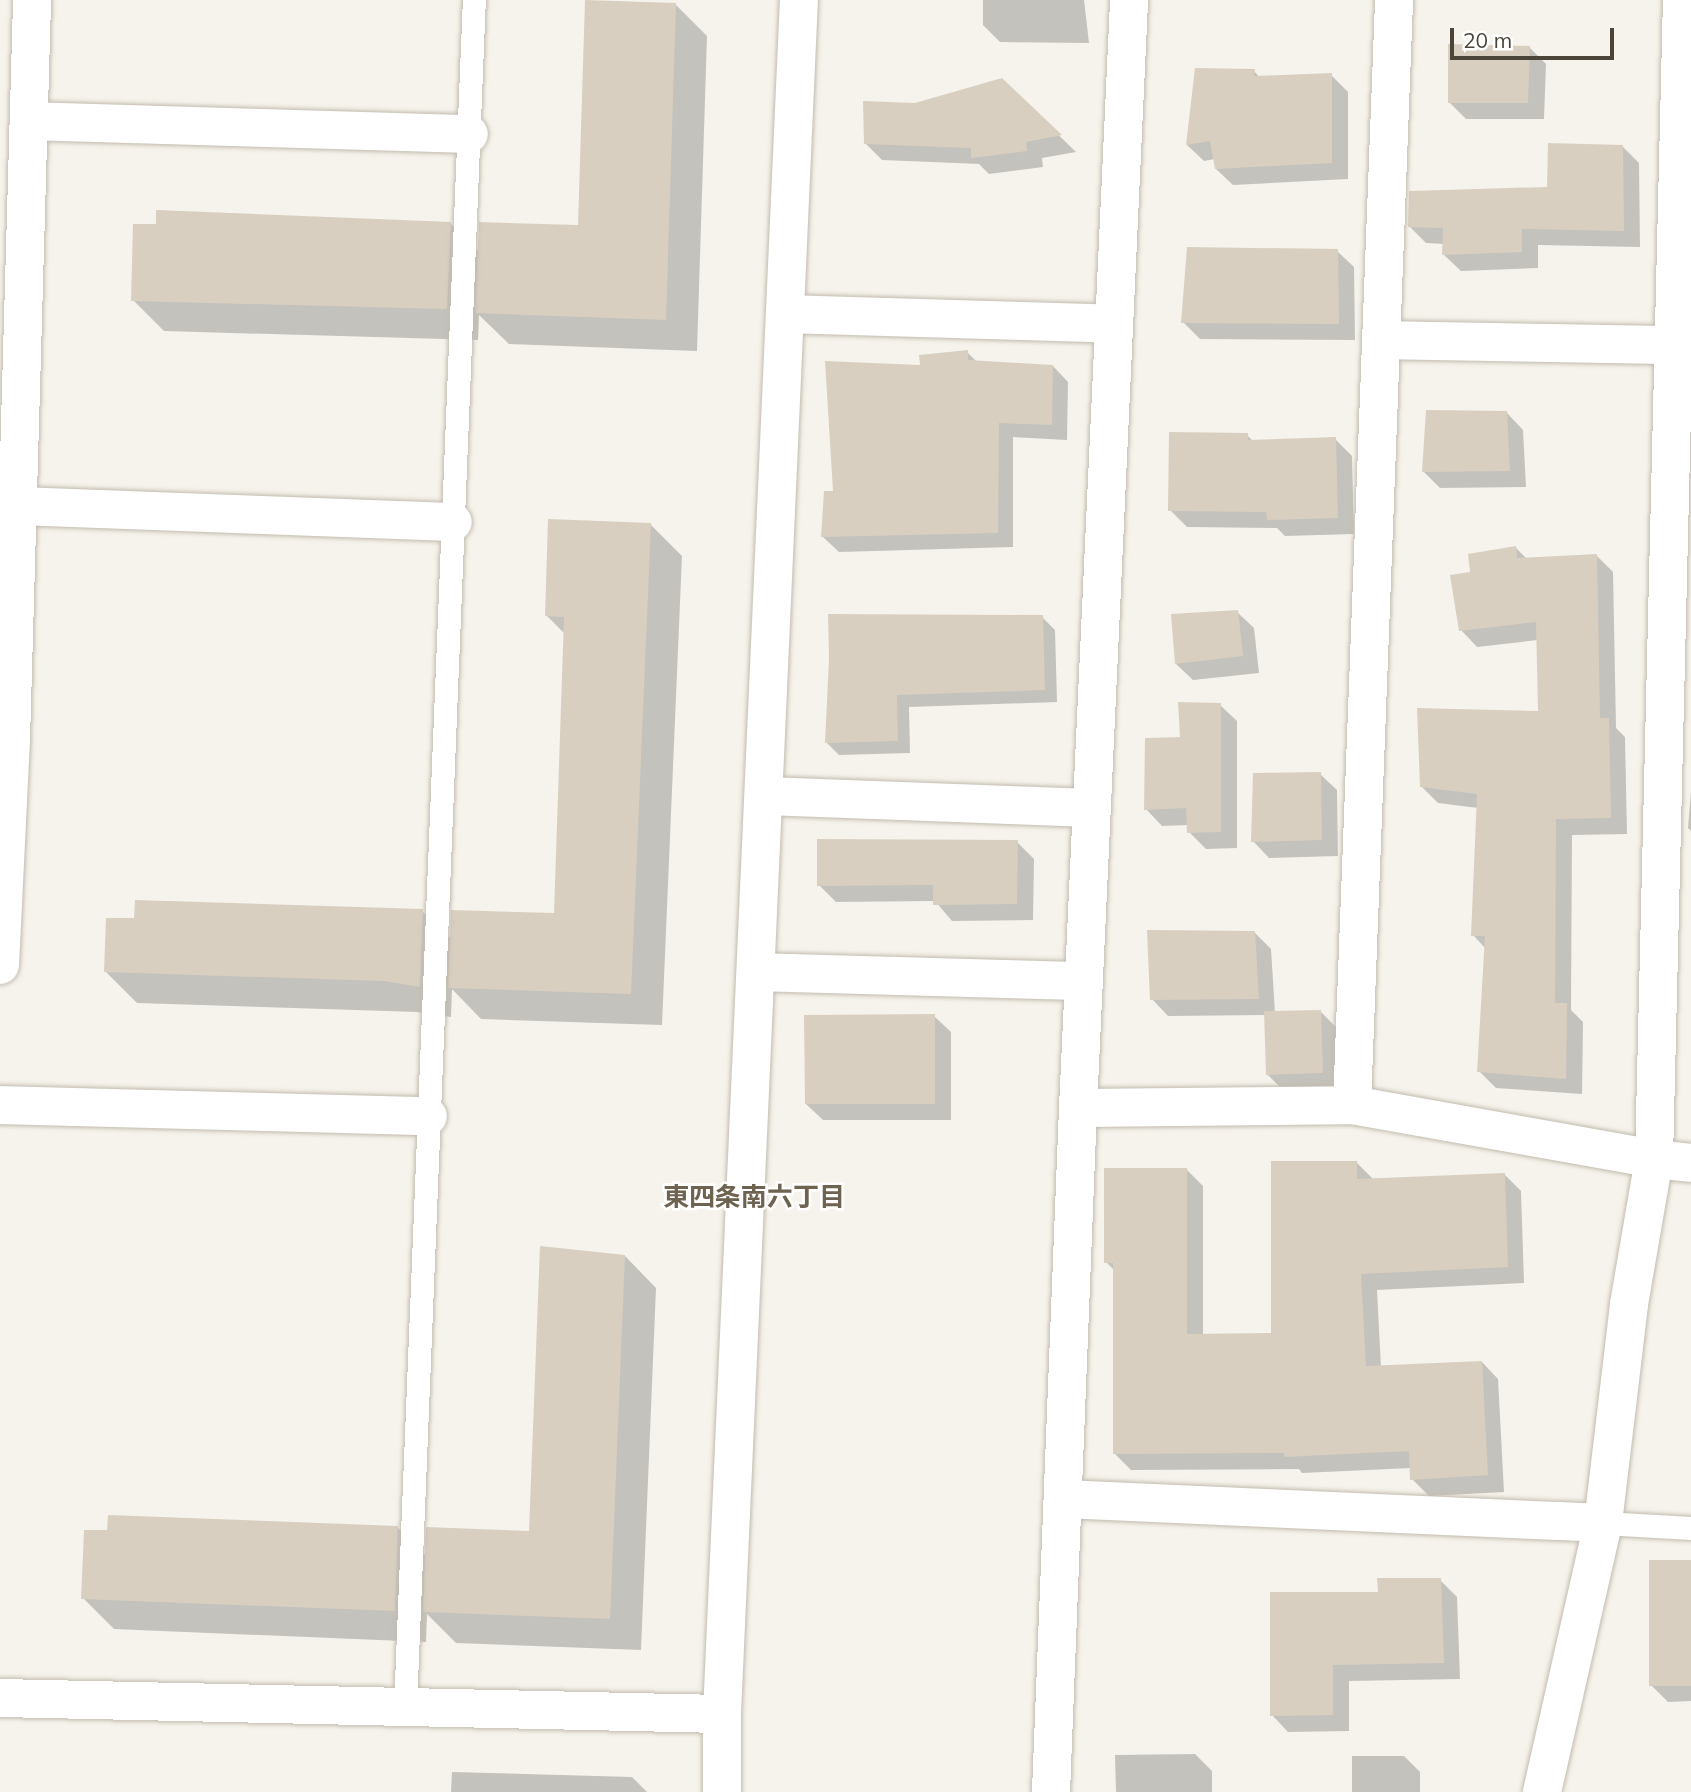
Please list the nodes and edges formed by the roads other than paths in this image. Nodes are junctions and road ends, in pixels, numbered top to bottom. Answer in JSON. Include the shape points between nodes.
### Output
{"nodes":[{"id":1,"x":32,"y":0,"type":"edge"},
{"id":2,"x":474,"y":0,"type":"edge"},
{"id":3,"x":800,"y":0,"type":"edge"},
{"id":4,"x":1129,"y":0,"type":"edge"},
{"id":5,"x":1395,"y":0,"type":"edge"},
{"id":6,"x":1682,"y":0,"type":"edge"},
{"id":7,"x":29,"y":121,"type":"junction"},
{"id":8,"x":469,"y":134,"type":"junction"},
{"id":9,"x":786,"y":314,"type":"junction"},
{"id":10,"x":1114,"y":324,"type":"junction"},
{"id":11,"x":1381,"y":340,"type":"junction"},
{"id":12,"x":1674,"y":345,"type":"junction"},
{"id":13,"x":17,"y":506,"type":"junction"},
{"id":14,"x":453,"y":522,"type":"junction"},
{"id":15,"x":5,"y":740,"type":"edge"},
{"id":16,"x":764,"y":796,"type":"junction"},
{"id":17,"x":1091,"y":808,"type":"junction"},
{"id":18,"x":0,"y":965,"type":"edge"},
{"id":19,"x":756,"y":971,"type":"junction"},
{"id":20,"x":1084,"y":981,"type":"junction"},
{"id":21,"x":0,"y":1105,"type":"edge"},
{"id":22,"x":1352,"y":1105,"type":"junction"},
{"id":23,"x":1078,"y":1108,"type":"junction"},
{"id":24,"x":428,"y":1116,"type":"junction"},
{"id":25,"x":1673,"y":1161,"type":"edge"},
{"id":26,"x":1063,"y":1499,"type":"junction"},
{"id":27,"x":1603,"y":1522,"type":"junction"},
{"id":28,"x":1691,"y":1528,"type":"edge"},
{"id":29,"x":0,"y":1698,"type":"edge"},
{"id":30,"x":405,"y":1707,"type":"junction"},
{"id":31,"x":722,"y":1714,"type":"junction"},
{"id":32,"x":722,"y":1792,"type":"edge"},
{"id":33,"x":1051,"y":1792,"type":"edge"},
{"id":34,"x":1542,"y":1792,"type":"edge"}],
"edges":[{"from":1,"to":7,"type":"street"},
{"from":2,"to":8,"type":"lane"},
{"from":3,"to":9,"type":"street"},
{"from":4,"to":10,"type":"street"},
{"from":5,"to":11,"type":"street"},
{"from":6,"to":12,"type":"street"},
{"from":7,"to":8,"type":"street"},
{"from":7,"to":13,"type":"street"},
{"from":8,"to":14,"type":"lane"},
{"from":9,"to":10,"type":"street"},
{"from":9,"to":16,"type":"street"},
{"from":10,"to":17,"type":"street"},
{"from":11,"to":12,"type":"street"},
{"from":11,"to":22,"type":"street"},
{"from":12,"to":25,"type":"street"},
{"from":13,"to":14,"type":"street"},
{"from":13,"to":15,"type":"street"},
{"from":14,"to":24,"type":"lane"},
{"from":15,"to":18,"type":"street"},
{"from":16,"to":17,"type":"street"},
{"from":16,"to":19,"type":"street"},
{"from":17,"to":20,"type":"street"},
{"from":19,"to":20,"type":"street"},
{"from":19,"to":31,"type":"street"},
{"from":20,"to":23,"type":"street"},
{"from":21,"to":24,"type":"street"},
{"from":22,"to":23,"type":"street"},
{"from":22,"to":25,"type":"street"},
{"from":23,"to":26,"type":"street"},
{"from":24,"to":30,"type":"lane"},
{"from":25,"to":27,"type":"street","via":[[1629,1304]]},
{"from":26,"to":27,"type":"street"},
{"from":26,"to":33,"type":"street"},
{"from":27,"to":28,"type":"lane"},
{"from":27,"to":34,"type":"street"},
{"from":29,"to":30,"type":"street"},
{"from":30,"to":31,"type":"street"},
{"from":31,"to":32,"type":"street"}]}
